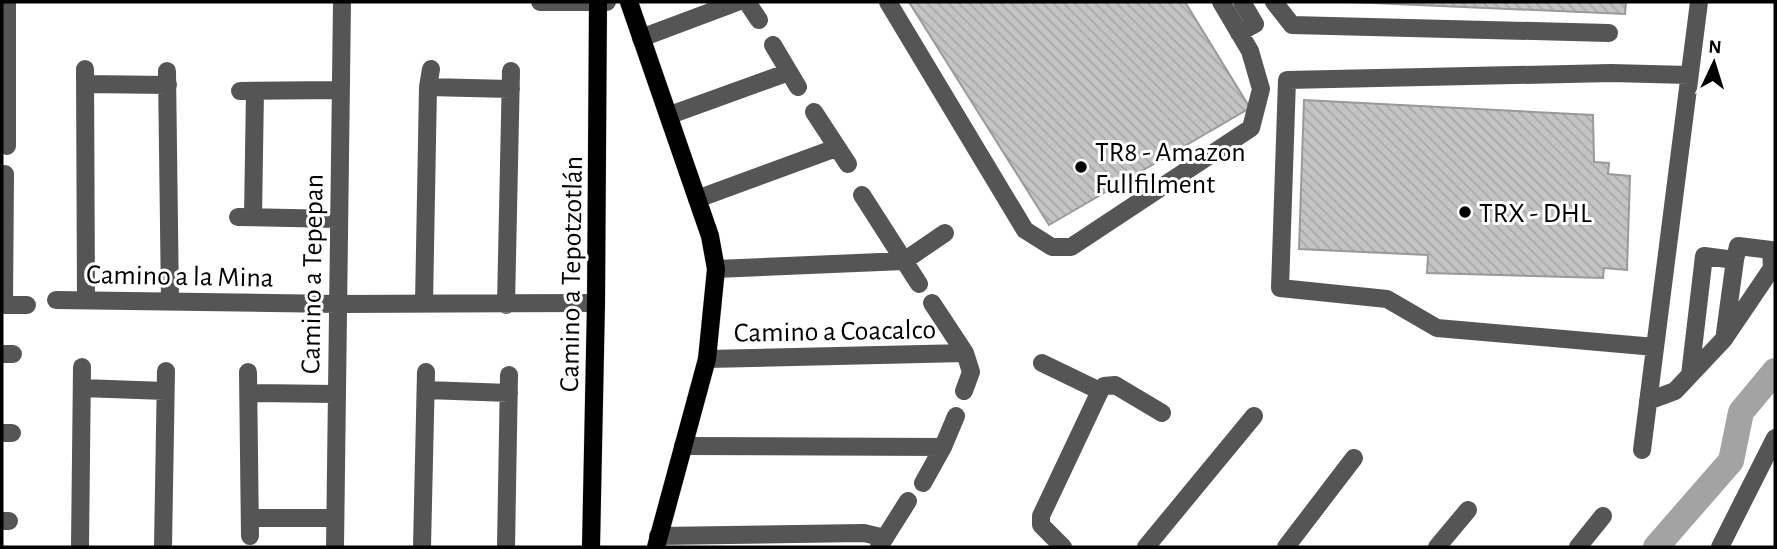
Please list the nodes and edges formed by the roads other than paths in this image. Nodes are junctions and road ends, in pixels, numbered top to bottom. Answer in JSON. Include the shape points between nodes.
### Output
{"nodes":[{"id":1,"x":8,"y":2,"type":"edge"},
{"id":2,"x":342,"y":2,"type":"edge"},
{"id":3,"x":540,"y":2,"type":"edge"},
{"id":4,"x":601,"y":2,"type":"edge"},
{"id":5,"x":629,"y":2,"type":"edge"},
{"id":6,"x":737,"y":2,"type":"edge"},
{"id":7,"x":747,"y":2,"type":"edge"},
{"id":8,"x":888,"y":2,"type":"edge"},
{"id":9,"x":1221,"y":2,"type":"edge"},
{"id":10,"x":1242,"y":2,"type":"edge"},
{"id":11,"x":1274,"y":2,"type":"edge"},
{"id":12,"x":1699,"y":2,"type":"edge"},
{"id":13,"x":760,"y":20,"type":"dead end"},
{"id":14,"x":1240,"y":33,"type":"junction"},
{"id":15,"x":1609,"y":33,"type":"dead end"},
{"id":16,"x":641,"y":38,"type":"junction"},
{"id":17,"x":773,"y":45,"type":"dead end"},
{"id":18,"x":511,"y":71,"type":"dead end"},
{"id":19,"x":1689,"y":75,"type":"junction"},
{"id":20,"x":511,"y":89,"type":"junction"},
{"id":21,"x":340,"y":90,"type":"junction"},
{"id":22,"x":814,"y":112,"type":"dead end"},
{"id":23,"x":670,"y":115,"type":"junction"},
{"id":24,"x":7,"y":146,"type":"dead end"},
{"id":25,"x":836,"y":148,"type":"junction"},
{"id":26,"x":848,"y":164,"type":"dead end"},
{"id":27,"x":5,"y":174,"type":"dead end"},
{"id":28,"x":862,"y":195,"type":"dead end"},
{"id":29,"x":697,"y":199,"type":"junction"},
{"id":30,"x":338,"y":219,"type":"junction"},
{"id":31,"x":945,"y":233,"type":"dead end"},
{"id":32,"x":1735,"y":260,"type":"junction"},
{"id":33,"x":904,"y":261,"type":"junction"},
{"id":34,"x":716,"y":269,"type":"junction"},
{"id":35,"x":919,"y":284,"type":"dead end"},
{"id":36,"x":56,"y":300,"type":"dead end"},
{"id":37,"x":86,"y":300,"type":"junction"},
{"id":38,"x":170,"y":302,"type":"junction"},
{"id":39,"x":596,"y":303,"type":"junction"},
{"id":40,"x":932,"y":303,"type":"dead end"},
{"id":41,"x":338,"y":304,"type":"junction"},
{"id":42,"x":424,"y":304,"type":"junction"},
{"id":43,"x":3,"y":305,"type":"edge"},
{"id":44,"x":27,"y":305,"type":"dead end"},
{"id":45,"x":506,"y":305,"type":"junction"},
{"id":46,"x":1724,"y":339,"type":"junction"},
{"id":47,"x":1655,"y":346,"type":"junction"},
{"id":48,"x":965,"y":353,"type":"junction"},
{"id":49,"x":707,"y":359,"type":"junction"},
{"id":50,"x":1042,"y":363,"type":"dead end"},
{"id":51,"x":82,"y":367,"type":"dead end"},
{"id":52,"x":166,"y":371,"type":"dead end"},
{"id":53,"x":248,"y":372,"type":"dead end"},
{"id":54,"x":1690,"y":375,"type":"junction"},
{"id":55,"x":82,"y":388,"type":"junction"},
{"id":56,"x":1102,"y":389,"type":"junction"},
{"id":57,"x":165,"y":391,"type":"junction"},
{"id":58,"x":964,"y":391,"type":"dead end"},
{"id":59,"x":249,"y":393,"type":"junction"},
{"id":60,"x":337,"y":394,"type":"junction"},
{"id":61,"x":1648,"y":401,"type":"junction"},
{"id":62,"x":1162,"y":413,"type":"dead end"},
{"id":63,"x":956,"y":416,"type":"dead end"},
{"id":64,"x":1254,"y":416,"type":"dead end"},
{"id":65,"x":1775,"y":438,"type":"edge"},
{"id":66,"x":683,"y":446,"type":"junction"},
{"id":67,"x":943,"y":447,"type":"junction"},
{"id":68,"x":1642,"y":450,"type":"dead end"},
{"id":69,"x":1354,"y":458,"type":"dead end"},
{"id":70,"x":923,"y":483,"type":"dead end"},
{"id":71,"x":908,"y":500,"type":"dead end"},
{"id":72,"x":1468,"y":510,"type":"dead end"},
{"id":73,"x":1603,"y":516,"type":"dead end"},
{"id":74,"x":335,"y":518,"type":"junction"},
{"id":75,"x":657,"y":542,"type":"edge"},
{"id":76,"x":882,"y":542,"type":"edge"},
{"id":77,"x":80,"y":547,"type":"edge"},
{"id":78,"x":163,"y":547,"type":"edge"},
{"id":79,"x":335,"y":547,"type":"edge"},
{"id":80,"x":422,"y":547,"type":"edge"},
{"id":81,"x":506,"y":547,"type":"edge"},
{"id":82,"x":591,"y":547,"type":"edge"},
{"id":83,"x":1063,"y":547,"type":"edge"},
{"id":84,"x":1146,"y":547,"type":"edge"},
{"id":85,"x":1286,"y":547,"type":"edge"},
{"id":86,"x":1437,"y":547,"type":"edge"},
{"id":87,"x":1578,"y":547,"type":"edge"},
{"id":88,"x":1720,"y":547,"type":"edge"}],
"edges":[{"from":1,"to":24,"type":"street"},
{"from":2,"to":21,"type":"street","name":"Camino a Tepepan"},
{"from":3,"to":4,"type":"street"},
{"from":4,"to":39,"type":"main road","name":"Camino a Tepotzotlán"},
{"from":5,"to":16,"type":"main road"},
{"from":6,"to":16,"type":"street"},
{"from":7,"to":13,"type":"street"},
{"from":8,"to":14,"type":"street","via":[[1025,230],[1052,247],[1071,247],[1251,128],[1261,89]]},
{"from":9,"to":14,"type":"street"},
{"from":10,"to":14,"type":"street","via":[[1255,24]]},
{"from":11,"to":15,"type":"street","via":[[1292,24]]},
{"from":12,"to":19,"type":"street"},
{"from":16,"to":23,"type":"main road"},
{"from":17,"to":23,"type":"street","via":[[793,80]]},
{"from":18,"to":20,"type":"street"},
{"from":19,"to":47,"type":"street"},
{"from":19,"to":47,"type":"street","via":[[1287,80],[1280,288],[1387,299],[1437,328]]},
{"from":20,"to":42,"type":"street","via":[[429,78]]},
{"from":20,"to":45,"type":"street"},
{"from":21,"to":30,"type":"street","name":"Camino a Tepepan"},
{"from":21,"to":30,"type":"street","via":[[248,91],[246,217]]},
{"from":22,"to":25,"type":"street"},
{"from":23,"to":29,"type":"main road"},
{"from":25,"to":26,"type":"street"},
{"from":25,"to":29,"type":"street"},
{"from":27,"to":43,"type":"street"},
{"from":28,"to":33,"type":"street","name":"Camino a Coacalco"},
{"from":29,"to":34,"type":"main road"},
{"from":30,"to":41,"type":"street","name":"Camino a Tepepan"},
{"from":31,"to":33,"type":"street"},
{"from":32,"to":46,"type":"street"},
{"from":32,"to":46,"type":"street","via":[[1738,246],[1772,250],[1772,268]]},
{"from":32,"to":54,"type":"street","via":[[1704,256]]},
{"from":33,"to":34,"type":"street"},
{"from":33,"to":35,"type":"street","name":"Camino a Coacalco"},
{"from":34,"to":49,"type":"main road"},
{"from":36,"to":37,"type":"street","name":"Camino a la Mina"},
{"from":37,"to":38,"type":"street","name":"Camino a la Mina"},
{"from":37,"to":38,"type":"street","via":[[85,77],[167,78]]},
{"from":38,"to":41,"type":"street","name":"Camino a la Mina"},
{"from":39,"to":45,"type":"street","name":"Camino a la Mina"},
{"from":39,"to":82,"type":"main road","name":"Camino a Tepotzotlán"},
{"from":40,"to":48,"type":"street","name":"Camino a Coacalco"},
{"from":41,"to":42,"type":"street","name":"Camino a la Mina"},
{"from":41,"to":60,"type":"street","name":"Camino a Tepepan"},
{"from":42,"to":45,"type":"street","name":"Camino a la Mina"},
{"from":43,"to":44,"type":"street"},
{"from":46,"to":54,"type":"street"},
{"from":47,"to":61,"type":"street"},
{"from":48,"to":49,"type":"street","name":"Camino a Coacalco"},
{"from":48,"to":58,"type":"street","name":"Camino a Coacalco","via":[[971,372]]},
{"from":49,"to":66,"type":"main road"},
{"from":50,"to":56,"type":"street"},
{"from":51,"to":55,"type":"street"},
{"from":52,"to":57,"type":"street"},
{"from":53,"to":59,"type":"street"},
{"from":54,"to":61,"type":"street","via":[[1675,391]]},
{"from":55,"to":57,"type":"street"},
{"from":55,"to":77,"type":"street"},
{"from":56,"to":62,"type":"street","via":[[1115,385]]},
{"from":56,"to":83,"type":"street","via":[[1041,516],[1041,526]]},
{"from":57,"to":78,"type":"street"},
{"from":59,"to":60,"type":"street"},
{"from":59,"to":74,"type":"street","via":[[250,527]]},
{"from":60,"to":74,"type":"street","name":"Camino a Tepepan"},
{"from":61,"to":68,"type":"street"},
{"from":63,"to":67,"type":"street"},
{"from":64,"to":84,"type":"street"},
{"from":65,"to":88,"type":"street"},
{"from":66,"to":67,"type":"street"},
{"from":66,"to":75,"type":"main road"},
{"from":67,"to":70,"type":"street"},
{"from":69,"to":85,"type":"street"},
{"from":71,"to":76,"type":"street"},
{"from":72,"to":86,"type":"street"},
{"from":73,"to":87,"type":"street"},
{"from":74,"to":79,"type":"street","name":"Camino a Tepepan"},
{"from":75,"to":76,"type":"street","via":[[864,533]]},
{"from":80,"to":81,"type":"street","via":[[426,381],[509,384]]}]}
